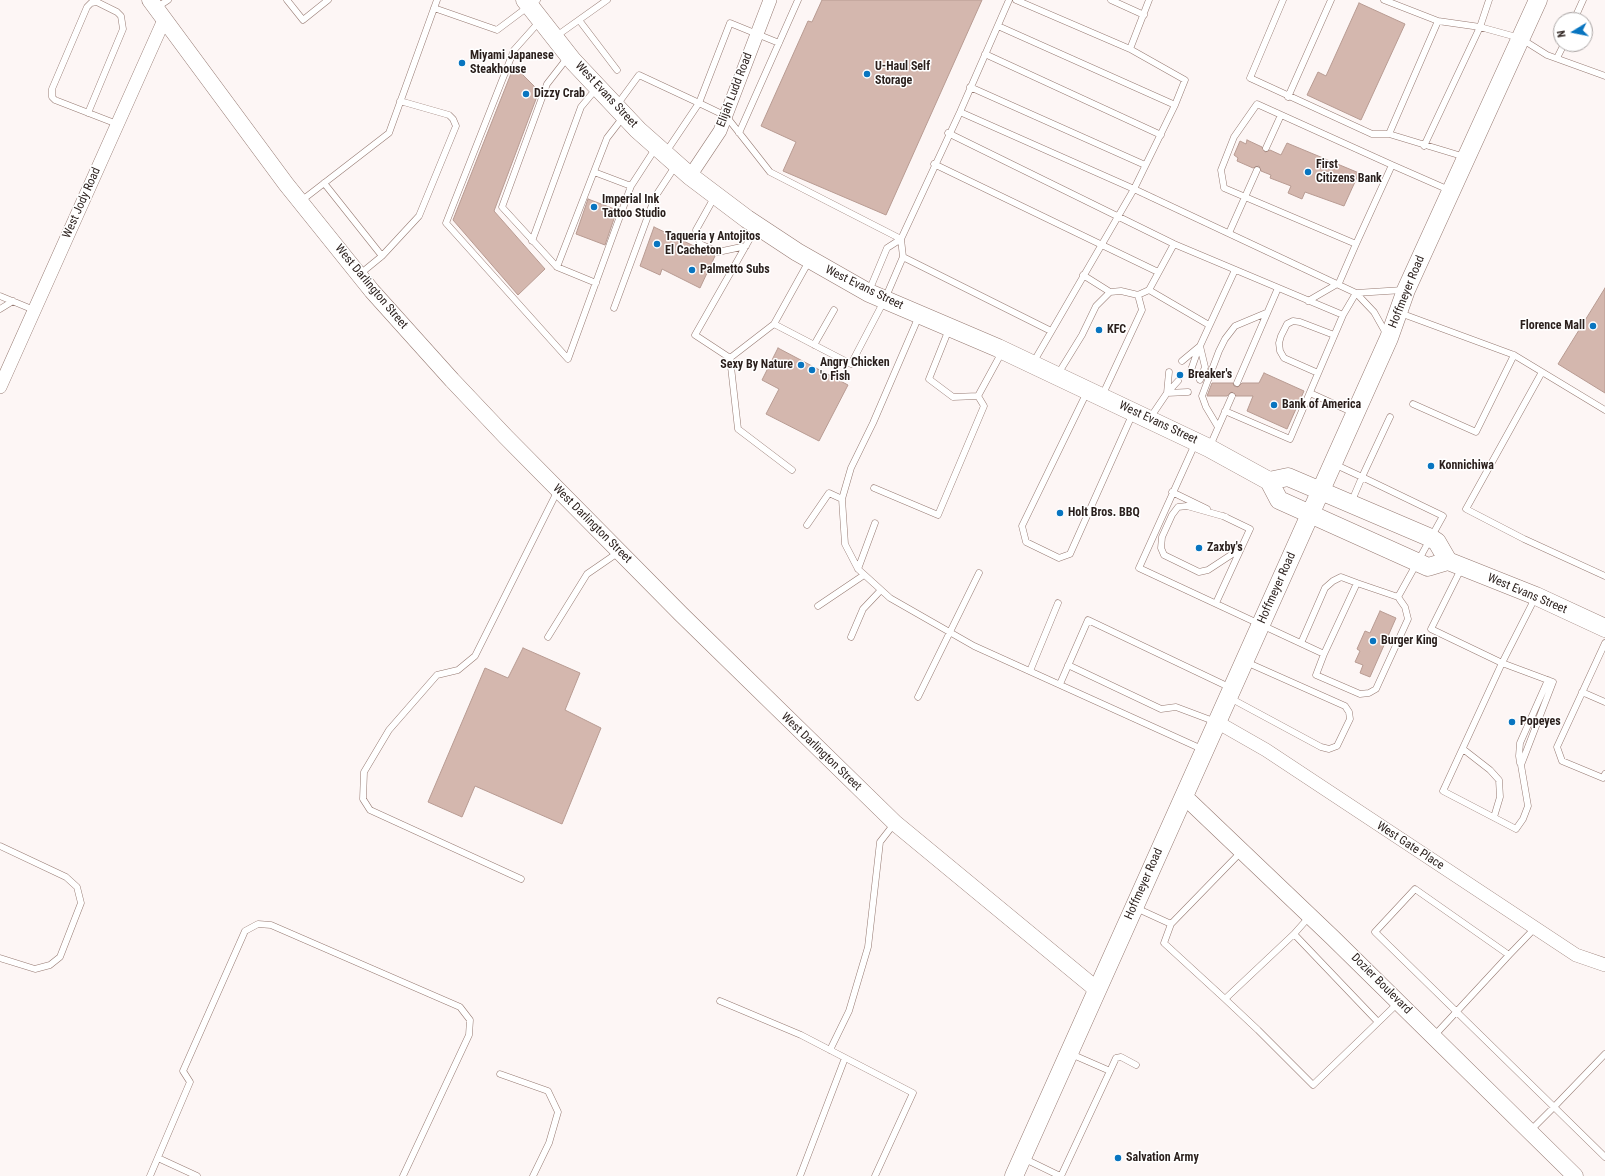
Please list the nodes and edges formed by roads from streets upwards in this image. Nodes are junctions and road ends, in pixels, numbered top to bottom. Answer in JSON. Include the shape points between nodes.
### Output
{"nodes":[{"id":1,"x":770,"y":0,"type":"edge"},
{"id":2,"x":1538,"y":0,"type":"edge"},
{"id":3,"x":530,"y":2,"type":"edge"},
{"id":4,"x":159,"y":7,"type":"edge"},
{"id":5,"x":690,"y":176,"type":"junction"},
{"id":6,"x":2,"y":380,"type":"edge"},
{"id":7,"x":1269,"y":481,"type":"junction"},
{"id":8,"x":1320,"y":490,"type":"junction"},
{"id":9,"x":1310,"y":513,"type":"junction"},
{"id":10,"x":1455,"y":564,"type":"junction"},
{"id":11,"x":1605,"y":628,"type":"edge"},
{"id":12,"x":1217,"y":722,"type":"junction"},
{"id":13,"x":1184,"y":796,"type":"junction"},
{"id":14,"x":1605,"y":965,"type":"edge"},
{"id":15,"x":1096,"y":989,"type":"junction"},
{"id":16,"x":1570,"y":1174,"type":"edge"},
{"id":17,"x":1014,"y":1176,"type":"edge"}],
"edges":[{"from":1,"to":5,"type":"street","name":"Elijah Ludd Road","via":[[720,131]]},
{"from":2,"to":8,"type":"main road","name":"Hoffmeyer Road","via":[[1406,290],[1389,338]]},
{"from":3,"to":5,"type":"main road","name":"West Evans Street","via":[[540,20],[569,56],[620,110]]},
{"from":4,"to":6,"type":"street","name":"West Jody Road","via":[[116,124]]},
{"from":4,"to":15,"type":"street","name":"West Darlington Street","via":[[300,201],[359,275],[452,380],[619,552],[894,823]]},
{"from":5,"to":7,"type":"main road","name":"West Evans Street","via":[[757,226],[810,260],[877,296],[1095,393],[1203,445]]},
{"from":7,"to":8,"type":"main road","via":[[1288,477]]},
{"from":7,"to":9,"type":"main road","via":[[1279,500]]},
{"from":8,"to":9,"type":"main road","name":"Hoffmeyer Road"},
{"from":8,"to":10,"type":"main road","via":[[1431,538]]},
{"from":9,"to":10,"type":"main road","via":[[1428,567]]},
{"from":9,"to":12,"type":"main road","name":"Hoffmeyer Road"},
{"from":10,"to":11,"type":"main road","name":"West Evans Street","via":[[1536,596]]},
{"from":12,"to":13,"type":"main road","name":"Hoffmeyer Road"},
{"from":12,"to":14,"type":"street","name":"West Gate Place","via":[[1266,750],[1576,955]]},
{"from":13,"to":15,"type":"main road","name":"Hoffmeyer Road"},
{"from":13,"to":16,"type":"street","name":"Dozier Boulevard","via":[[1399,1002]]},
{"from":15,"to":17,"type":"main road","name":"Hoffmeyer Road"}]}
